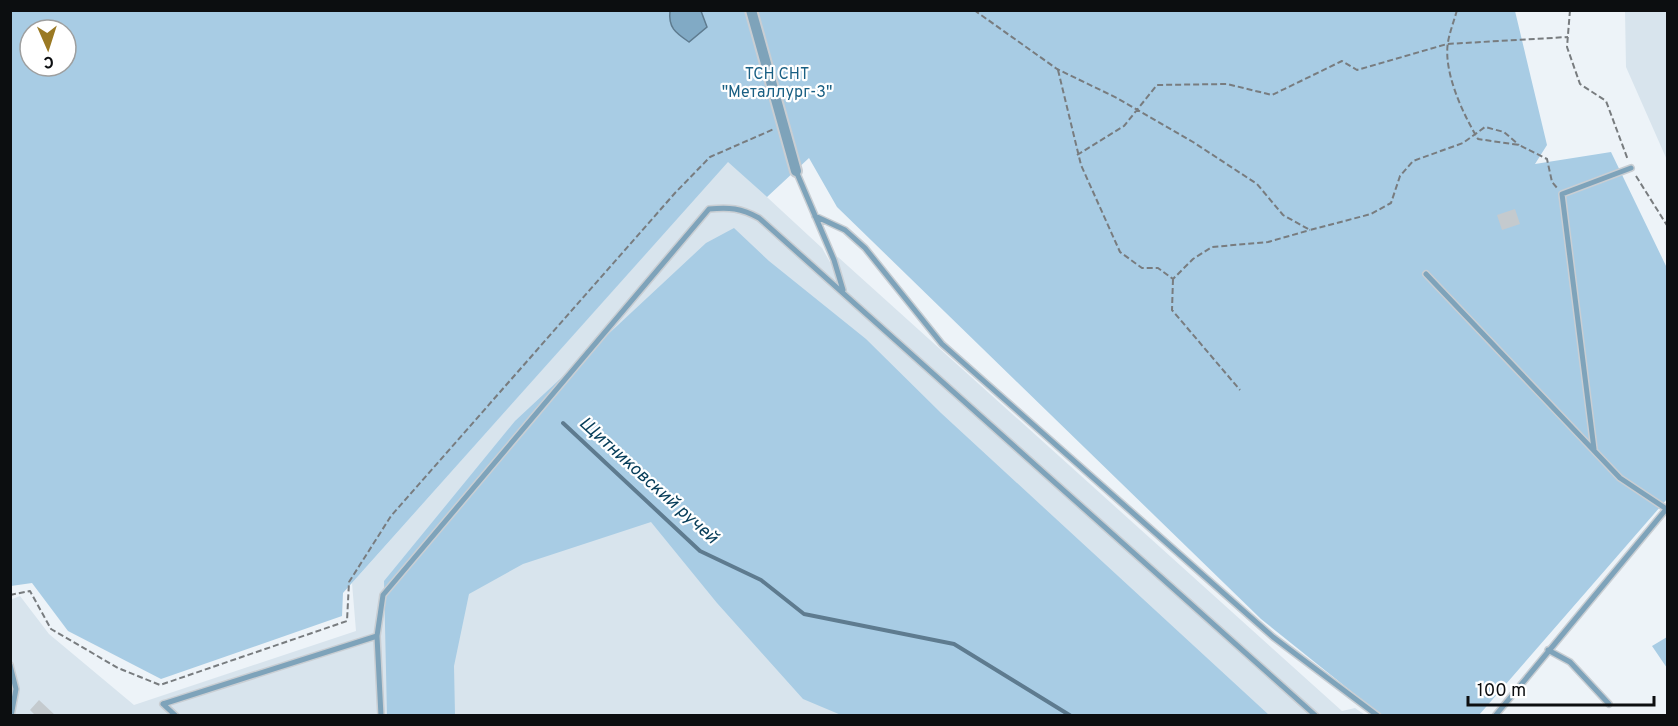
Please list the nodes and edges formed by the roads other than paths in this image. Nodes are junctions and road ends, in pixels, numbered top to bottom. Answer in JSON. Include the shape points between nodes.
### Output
{"nodes":[{"id":1,"x":751,"y":10,"type":"edge"},
{"id":2,"x":1631,"y":168,"type":"road end"},
{"id":3,"x":796,"y":171,"type":"joint"},
{"id":4,"x":815,"y":216,"type":"junction"},
{"id":5,"x":1426,"y":274,"type":"dead end"},
{"id":6,"x":844,"y":292,"type":"junction"},
{"id":7,"x":1594,"y":450,"type":"junction"},
{"id":8,"x":1666,"y":507,"type":"edge"},
{"id":9,"x":377,"y":636,"type":"junction"},
{"id":10,"x":1548,"y":650,"type":"junction"},
{"id":11,"x":10,"y":665,"type":"edge"},
{"id":12,"x":1609,"y":704,"type":"dead end"},
{"id":13,"x":11,"y":711,"type":"edge"},
{"id":14,"x":11,"y":716,"type":"edge"},
{"id":15,"x":176,"y":716,"type":"edge"},
{"id":16,"x":381,"y":716,"type":"edge"},
{"id":17,"x":1316,"y":716,"type":"edge"},
{"id":18,"x":1378,"y":716,"type":"edge"},
{"id":19,"x":1495,"y":716,"type":"edge"}],
"edges":[{"from":1,"to":3,"type":"street"},
{"from":2,"to":7,"type":"lane","via":[[1562,194]]},
{"from":3,"to":4,"type":"lane"},
{"from":4,"to":6,"type":"lane"},
{"from":4,"to":18,"type":"lane","via":[[845,230],[865,248],[942,344],[1273,637]]},
{"from":5,"to":7,"type":"lane"},
{"from":6,"to":9,"type":"lane","via":[[759,218],[729,207],[709,209],[383,595]]},
{"from":6,"to":17,"type":"lane"},
{"from":7,"to":8,"type":"lane","via":[[1620,478]]},
{"from":8,"to":10,"type":"lane"},
{"from":9,"to":15,"type":"lane","via":[[163,704]]},
{"from":9,"to":16,"type":"lane"},
{"from":10,"to":12,"type":"lane","via":[[1570,662]]},
{"from":10,"to":19,"type":"lane"},
{"from":11,"to":13,"type":"lane","via":[[16,689]]},
{"from":13,"to":14,"type":"lane"}]}
